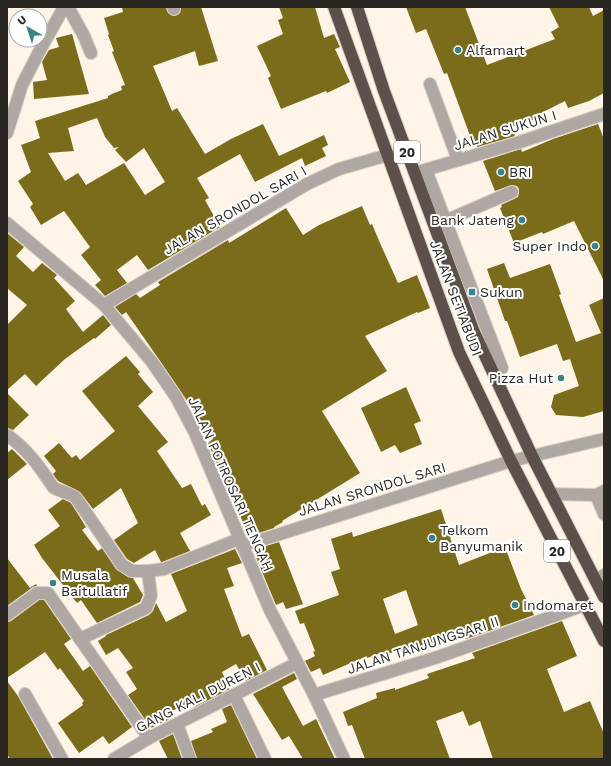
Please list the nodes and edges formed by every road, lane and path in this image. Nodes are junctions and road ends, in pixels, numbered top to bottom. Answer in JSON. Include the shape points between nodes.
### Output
{"nodes":[{"id":1,"x":64,"y":7,"type":"edge"},
{"id":2,"x":68,"y":7,"type":"edge"},
{"id":3,"x":334,"y":7,"type":"edge"},
{"id":4,"x":357,"y":7,"type":"edge"},
{"id":5,"x":91,"y":53,"type":"dead end"},
{"id":6,"x":430,"y":84,"type":"dead end"},
{"id":7,"x":604,"y":114,"type":"edge"},
{"id":8,"x":7,"y":133,"type":"edge"},
{"id":9,"x":388,"y":155,"type":"junction"},
{"id":10,"x":458,"y":160,"type":"junction"},
{"id":11,"x":420,"y":172,"type":"junction"},
{"id":12,"x":512,"y":192,"type":"dead end"},
{"id":13,"x":446,"y":221,"type":"junction"},
{"id":14,"x":7,"y":223,"type":"edge"},
{"id":15,"x":104,"y":305,"type":"junction"},
{"id":16,"x":502,"y":368,"type":"dead end"},
{"id":17,"x":7,"y":435,"type":"edge"},
{"id":18,"x":604,"y":439,"type":"edge"},
{"id":19,"x":532,"y":456,"type":"junction"},
{"id":20,"x":511,"y":461,"type":"junction"},
{"id":21,"x":600,"y":493,"type":"edge"},
{"id":22,"x":551,"y":494,"type":"junction"},
{"id":23,"x":604,"y":514,"type":"edge"},
{"id":24,"x":240,"y":542,"type":"junction"},
{"id":25,"x":148,"y":571,"type":"junction"},
{"id":26,"x":600,"y":578,"type":"edge"},
{"id":27,"x":604,"y":597,"type":"edge"},
{"id":28,"x":585,"y":604,"type":"junction"},
{"id":29,"x":7,"y":615,"type":"edge"},
{"id":30,"x":80,"y":639,"type":"junction"},
{"id":31,"x":604,"y":641,"type":"edge"},
{"id":32,"x":297,"y":662,"type":"junction"},
{"id":33,"x":25,"y":694,"type":"dead end"},
{"id":34,"x":234,"y":695,"type":"junction"},
{"id":35,"x":314,"y":695,"type":"junction"},
{"id":36,"x":177,"y":724,"type":"junction"},
{"id":37,"x":148,"y":738,"type":"junction"},
{"id":38,"x":62,"y":759,"type":"edge"},
{"id":39,"x":114,"y":759,"type":"edge"},
{"id":40,"x":190,"y":759,"type":"edge"},
{"id":41,"x":266,"y":759,"type":"edge"},
{"id":42,"x":344,"y":759,"type":"edge"}],
"edges":[{"from":1,"to":8,"type":"street","via":[[22,85]]},
{"from":2,"to":5,"type":"street"},
{"from":3,"to":9,"type":"highway","name":"JALAN SETIABUDI","number":"20"},
{"from":4,"to":11,"type":"highway","name":"JALAN SETIABUDI","number":"20","via":[[384,91]]},
{"from":6,"to":10,"type":"street"},
{"from":7,"to":10,"type":"street","name":"JALAN SUKUN I"},
{"from":9,"to":15,"type":"street","name":"JALAN SRONDOL SARI I","via":[[339,169],[307,184]]},
{"from":9,"to":20,"type":"highway","name":"JALAN SETIABUDI","number":"20","via":[[459,352]]},
{"from":10,"to":11,"type":"street","name":"JALAN SUKUN I"},
{"from":11,"to":13,"type":"street"},
{"from":11,"to":19,"type":"highway","name":"JALAN SETIABUDI","number":"20","via":[[474,332]]},
{"from":12,"to":13,"type":"street"},
{"from":13,"to":16,"type":"street"},
{"from":14,"to":15,"type":"street","name":"JALAN POTROSARI TENGAH"},
{"from":15,"to":24,"type":"street","name":"JALAN POTROSARI TENGAH","via":[[152,362],[176,397],[195,433]]},
{"from":17,"to":25,"type":"street","name":"JALAN SRONDOL SARI","via":[[32,457],[53,487],[76,498],[122,565],[132,571]]},
{"from":18,"to":19,"type":"street","name":"JALAN SRONDOL SARI"},
{"from":19,"to":20,"type":"street","name":"JALAN SRONDOL SARI"},
{"from":19,"to":22,"type":"highway","number":"20"},
{"from":20,"to":24,"type":"street","name":"JALAN SRONDOL SARI"},
{"from":20,"to":28,"type":"highway","number":"20"},
{"from":21,"to":22,"type":"street"},
{"from":21,"to":23,"type":"street"},
{"from":22,"to":26,"type":"highway","number":"20"},
{"from":24,"to":25,"type":"street","name":"JALAN SRONDOL SARI","via":[[164,569]]},
{"from":24,"to":32,"type":"street","name":"JALAN POTROSARI TENGAH","via":[[269,608]]},
{"from":25,"to":30,"type":"street","via":[[150,596],[146,608]]},
{"from":26,"to":27,"type":"highway","number":"20"},
{"from":28,"to":31,"type":"highway","number":"20"},
{"from":28,"to":35,"type":"street","name":"JALAN TANJUNGSARI II","via":[[438,657]]},
{"from":29,"to":30,"type":"street","via":[[37,593],[48,593]]},
{"from":30,"to":37,"type":"street"},
{"from":32,"to":34,"type":"street","name":"GANG KALI DUREN I"},
{"from":32,"to":35,"type":"street","name":"JALAN POTROSARI TENGAH"},
{"from":33,"to":38,"type":"street"},
{"from":34,"to":36,"type":"street","name":"GANG KALI DUREN I"},
{"from":34,"to":41,"type":"street"},
{"from":35,"to":42,"type":"street","name":"JALAN POTROSARI TENGAH"},
{"from":36,"to":37,"type":"street","name":"GANG KALI DUREN I"},
{"from":36,"to":40,"type":"street"},
{"from":37,"to":39,"type":"street","name":"GANG KALI DUREN I"}]}
